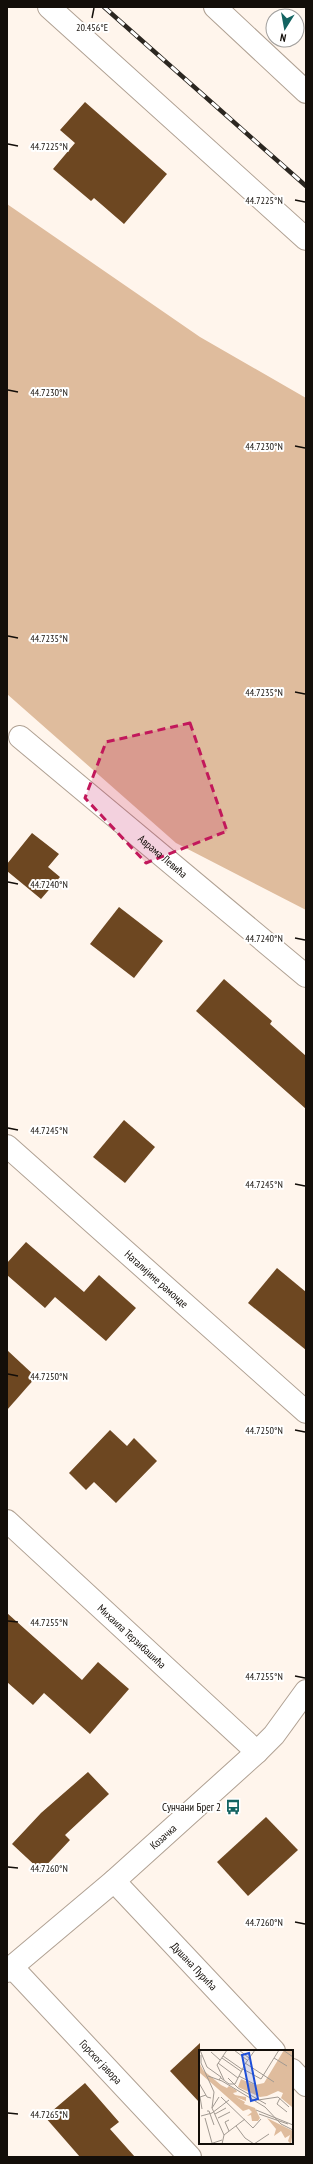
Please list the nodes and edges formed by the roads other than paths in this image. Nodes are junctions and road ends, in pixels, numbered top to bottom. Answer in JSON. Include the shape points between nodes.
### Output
{"nodes":[{"id":1,"x":48,"y":7,"type":"edge"},
{"id":2,"x":215,"y":7,"type":"edge"},
{"id":3,"x":306,"y":92,"type":"edge"},
{"id":4,"x":306,"y":239,"type":"edge"},
{"id":5,"x":20,"y":737,"type":"dead end"},
{"id":6,"x":306,"y":976,"type":"edge"},
{"id":7,"x":7,"y":1146,"type":"edge"},
{"id":8,"x":306,"y":1412,"type":"edge"},
{"id":9,"x":7,"y":1521,"type":"edge"},
{"id":10,"x":306,"y":1691,"type":"edge"},
{"id":11,"x":257,"y":1752,"type":"junction"},
{"id":12,"x":114,"y":1881,"type":"junction"},
{"id":13,"x":9,"y":1969,"type":"edge"},
{"id":14,"x":273,"y":2050,"type":"edge"},
{"id":15,"x":293,"y":2071,"type":"edge"},
{"id":16,"x":306,"y":2085,"type":"edge"},
{"id":17,"x":190,"y":2157,"type":"edge"}],
"edges":[{"from":1,"to":4,"type":"street"},
{"from":2,"to":3,"type":"street"},
{"from":5,"to":6,"type":"street","name":"Аврама Левића"},
{"from":7,"to":8,"type":"street","name":"Наталијине рамонде"},
{"from":9,"to":11,"type":"street","name":"Михаила Терзибашића"},
{"from":10,"to":11,"type":"street","name":"Козачка","via":[[274,1735]]},
{"from":11,"to":12,"type":"street","name":"Козачка"},
{"from":12,"to":13,"type":"street","name":"Козачка"},
{"from":12,"to":14,"type":"street","name":"Душана Пурића"},
{"from":13,"to":17,"type":"street","name":"Горског јавора"},
{"from":15,"to":16,"type":"street"}]}
